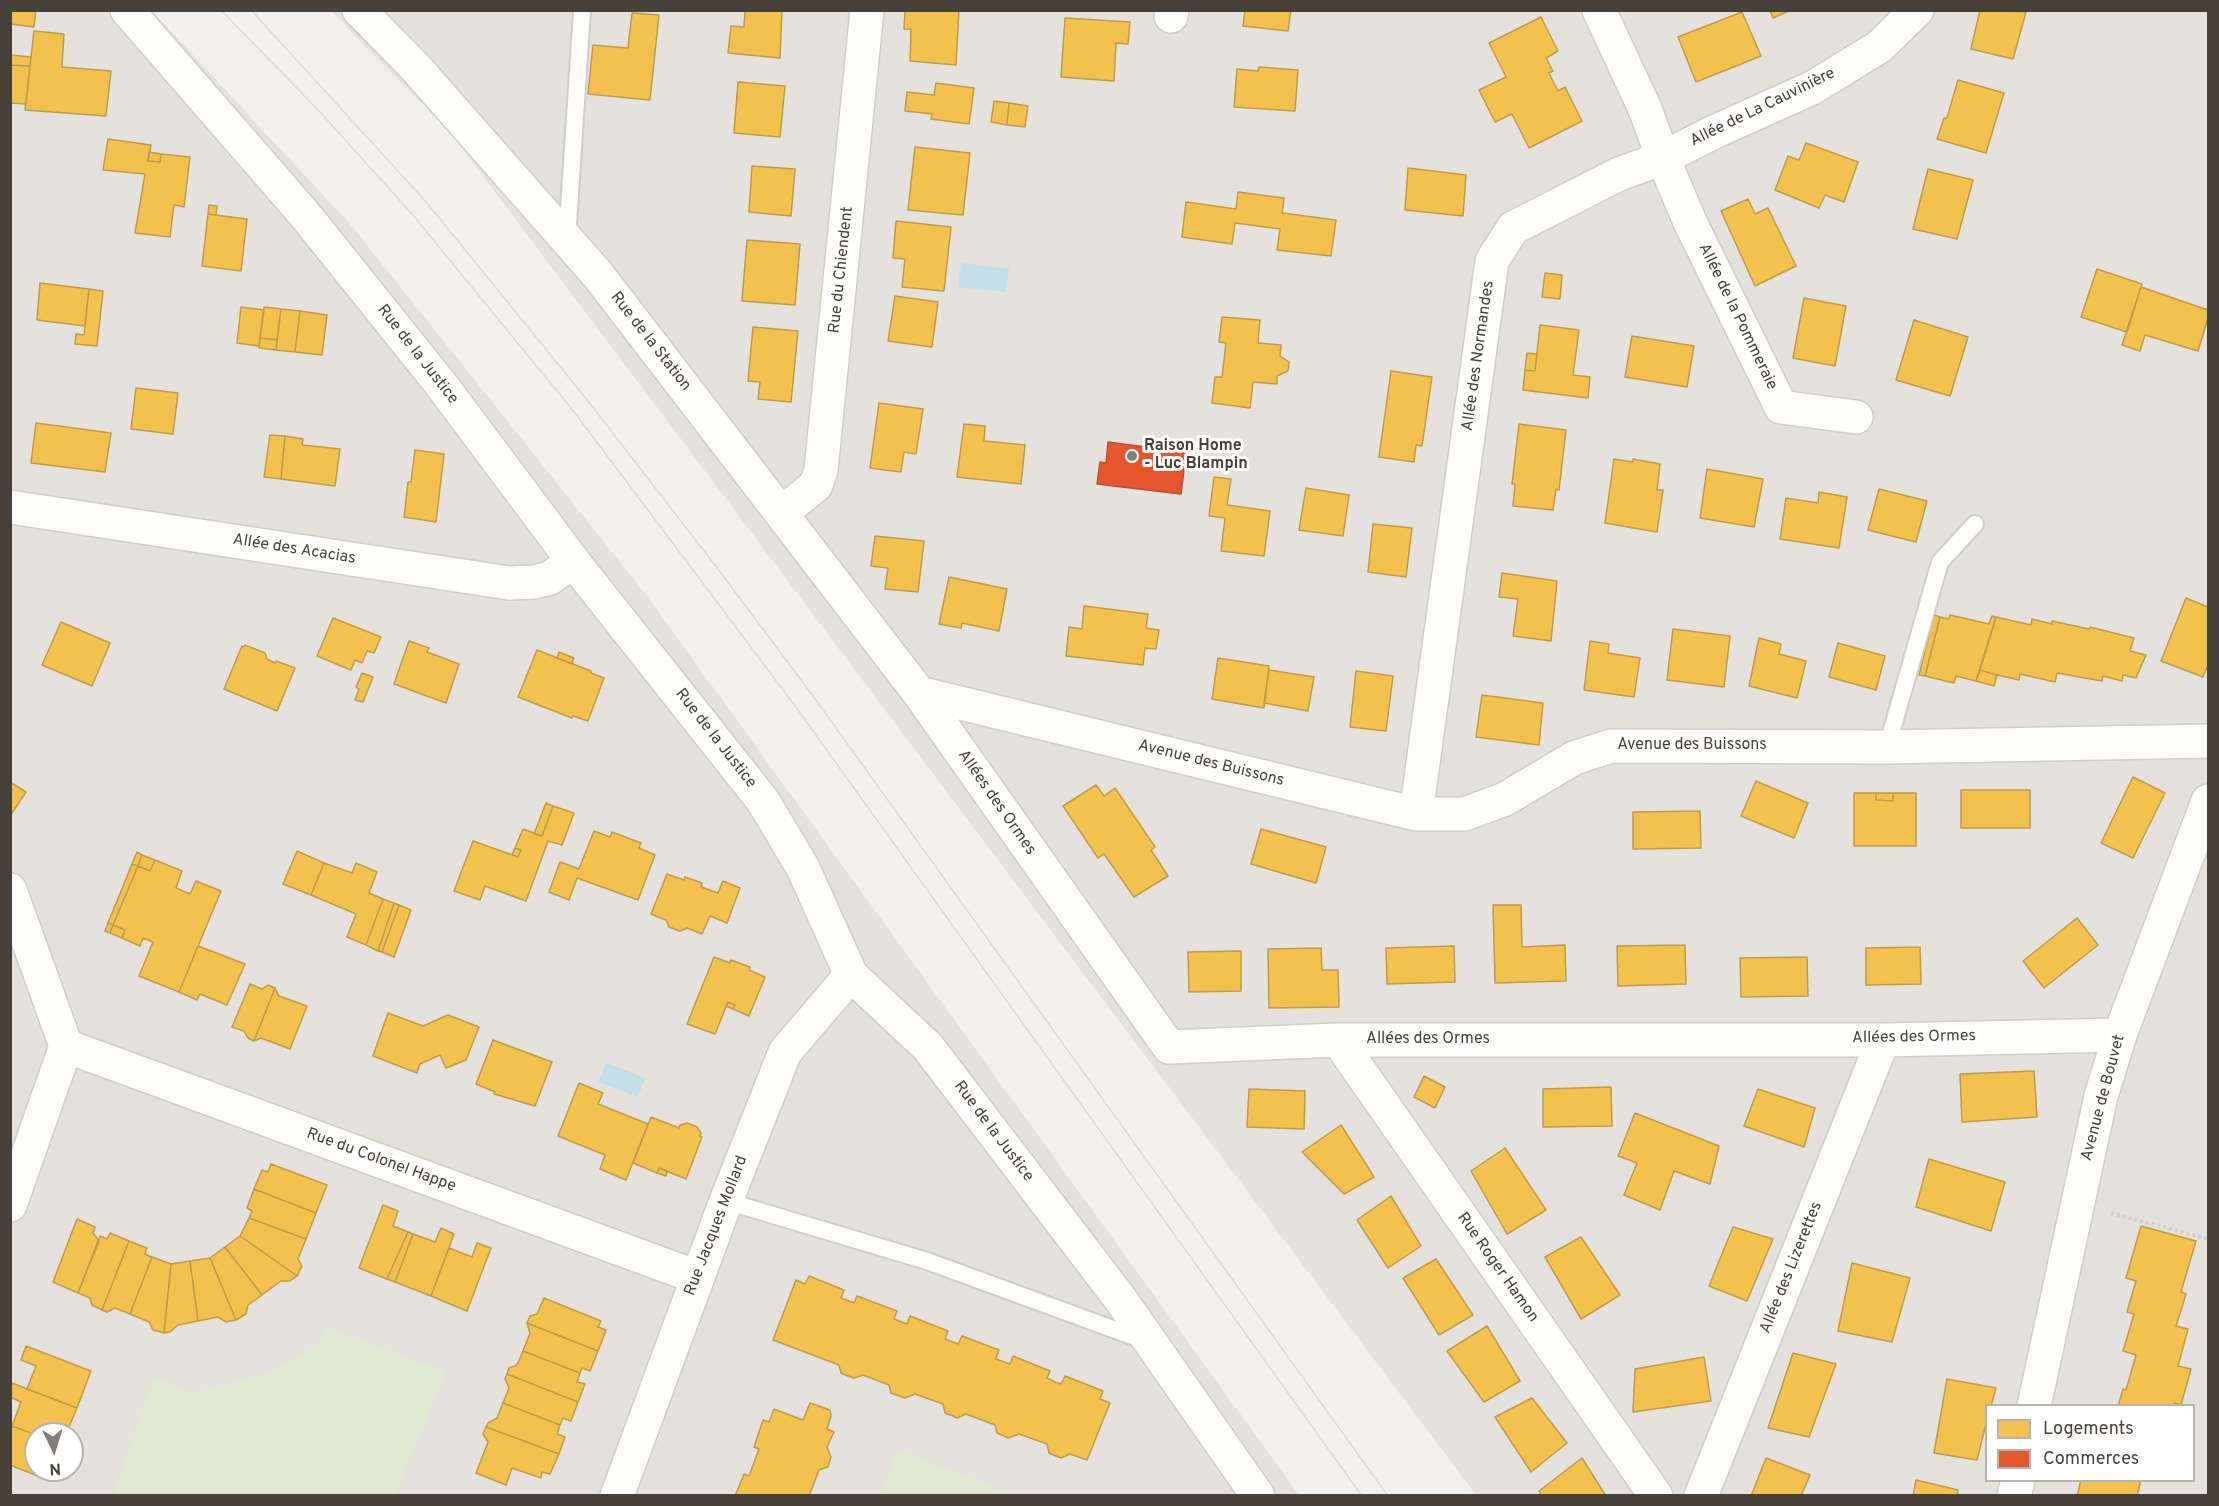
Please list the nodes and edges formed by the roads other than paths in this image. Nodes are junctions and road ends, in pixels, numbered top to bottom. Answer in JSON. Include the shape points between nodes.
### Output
{"nodes":[{"id":1,"x":128,"y":10,"type":"edge"},
{"id":2,"x":358,"y":10,"type":"edge"},
{"id":3,"x":582,"y":10,"type":"edge"},
{"id":4,"x":867,"y":10,"type":"edge"},
{"id":5,"x":1599,"y":10,"type":"edge"},
{"id":6,"x":1917,"y":10,"type":"edge"},
{"id":7,"x":1663,"y":158,"type":"junction"},
{"id":8,"x":567,"y":240,"type":"junction"},
{"id":9,"x":1856,"y":417,"type":"dead end"},
{"id":10,"x":10,"y":507,"type":"edge"},
{"id":11,"x":782,"y":513,"type":"junction"},
{"id":12,"x":1975,"y":524,"type":"dead end"},
{"id":13,"x":573,"y":561,"type":"junction"},
{"id":14,"x":919,"y":693,"type":"junction"},
{"id":15,"x":2208,"y":741,"type":"edge"},
{"id":16,"x":1887,"y":747,"type":"junction"},
{"id":17,"x":2208,"y":801,"type":"edge"},
{"id":18,"x":1416,"y":814,"type":"junction"},
{"id":19,"x":10,"y":891,"type":"edge"},
{"id":20,"x":851,"y":975,"type":"junction"},
{"id":21,"x":2120,"y":1035,"type":"junction"},
{"id":22,"x":1338,"y":1040,"type":"junction"},
{"id":23,"x":1883,"y":1040,"type":"junction"},
{"id":24,"x":66,"y":1046,"type":"junction"},
{"id":25,"x":726,"y":1201,"type":"junction"},
{"id":26,"x":10,"y":1205,"type":"edge"},
{"id":27,"x":697,"y":1277,"type":"junction"},
{"id":28,"x":1151,"y":1342,"type":"junction"},
{"id":29,"x":2034,"y":1404,"type":"edge"},
{"id":30,"x":617,"y":1496,"type":"edge"},
{"id":31,"x":1258,"y":1496,"type":"edge"},
{"id":32,"x":1656,"y":1496,"type":"edge"},
{"id":33,"x":1701,"y":1496,"type":"edge"}],
"edges":[{"from":1,"to":13,"type":"street","name":"Rue de la Justice","via":[[306,216],[443,387]]},
{"from":2,"to":8,"type":"street","name":"Rue de la Station","via":[[415,67]]},
{"from":3,"to":8,"type":"lane"},
{"from":4,"to":11,"type":"street","name":"Rue du Chiendent","via":[[821,470],[816,485]]},
{"from":5,"to":7,"type":"street"},
{"from":6,"to":7,"type":"street","name":"Allée de La Cauvinière","via":[[1879,46],[1812,88]]},
{"from":7,"to":9,"type":"street","name":"Allée de la Pommeraie","via":[[1690,222],[1781,407]]},
{"from":7,"to":18,"type":"street","name":"Allée des Normandes","via":[[1619,174],[1513,228],[1492,261]]},
{"from":8,"to":11,"type":"street","name":"Rue de la Station"},
{"from":10,"to":13,"type":"street","name":"Allée des Acacias","via":[[509,583],[550,578]]},
{"from":11,"to":14,"type":"street","name":"Rue de la Station"},
{"from":12,"to":16,"type":"lane","via":[[1940,562]]},
{"from":13,"to":20,"type":"street","name":"Rue de la Justice","via":[[763,801],[803,868]]},
{"from":14,"to":18,"type":"street","name":"Avenue des Buissons"},
{"from":14,"to":22,"type":"street","name":"Allées des Ormes","via":[[1169,1047]]},
{"from":15,"to":16,"type":"street","name":"Avenue des Buissons"},
{"from":16,"to":18,"type":"street","name":"Avenue des Buissons","via":[[1611,746],[1574,758],[1505,799],[1466,814]]},
{"from":17,"to":21,"type":"street","name":"Avenue de Bouvet"},
{"from":19,"to":24,"type":"street"},
{"from":20,"to":25,"type":"street","name":"Rue Jacques Mollard","via":[[785,1052]]},
{"from":20,"to":28,"type":"street","name":"Rue de la Justice","via":[[928,1047]]},
{"from":21,"to":23,"type":"street","name":"Allées des Ormes"},
{"from":21,"to":29,"type":"street","name":"Avenue de Bouvet","via":[[2101,1096]]},
{"from":22,"to":23,"type":"street","name":"Allées des Ormes"},
{"from":22,"to":32,"type":"street","name":"Rue Roger Hamon"},
{"from":23,"to":33,"type":"street","name":"Allée des Lizerettes"},
{"from":24,"to":26,"type":"street"},
{"from":24,"to":27,"type":"street","name":"Rue du Colonel Happe"},
{"from":25,"to":27,"type":"street","name":"Rue Jacques Mollard"},
{"from":25,"to":28,"type":"lane","via":[[927,1261]]},
{"from":27,"to":30,"type":"street","name":"Rue Jacques Mollard"},
{"from":28,"to":31,"type":"street","name":"Rue de la Justice"}]}
